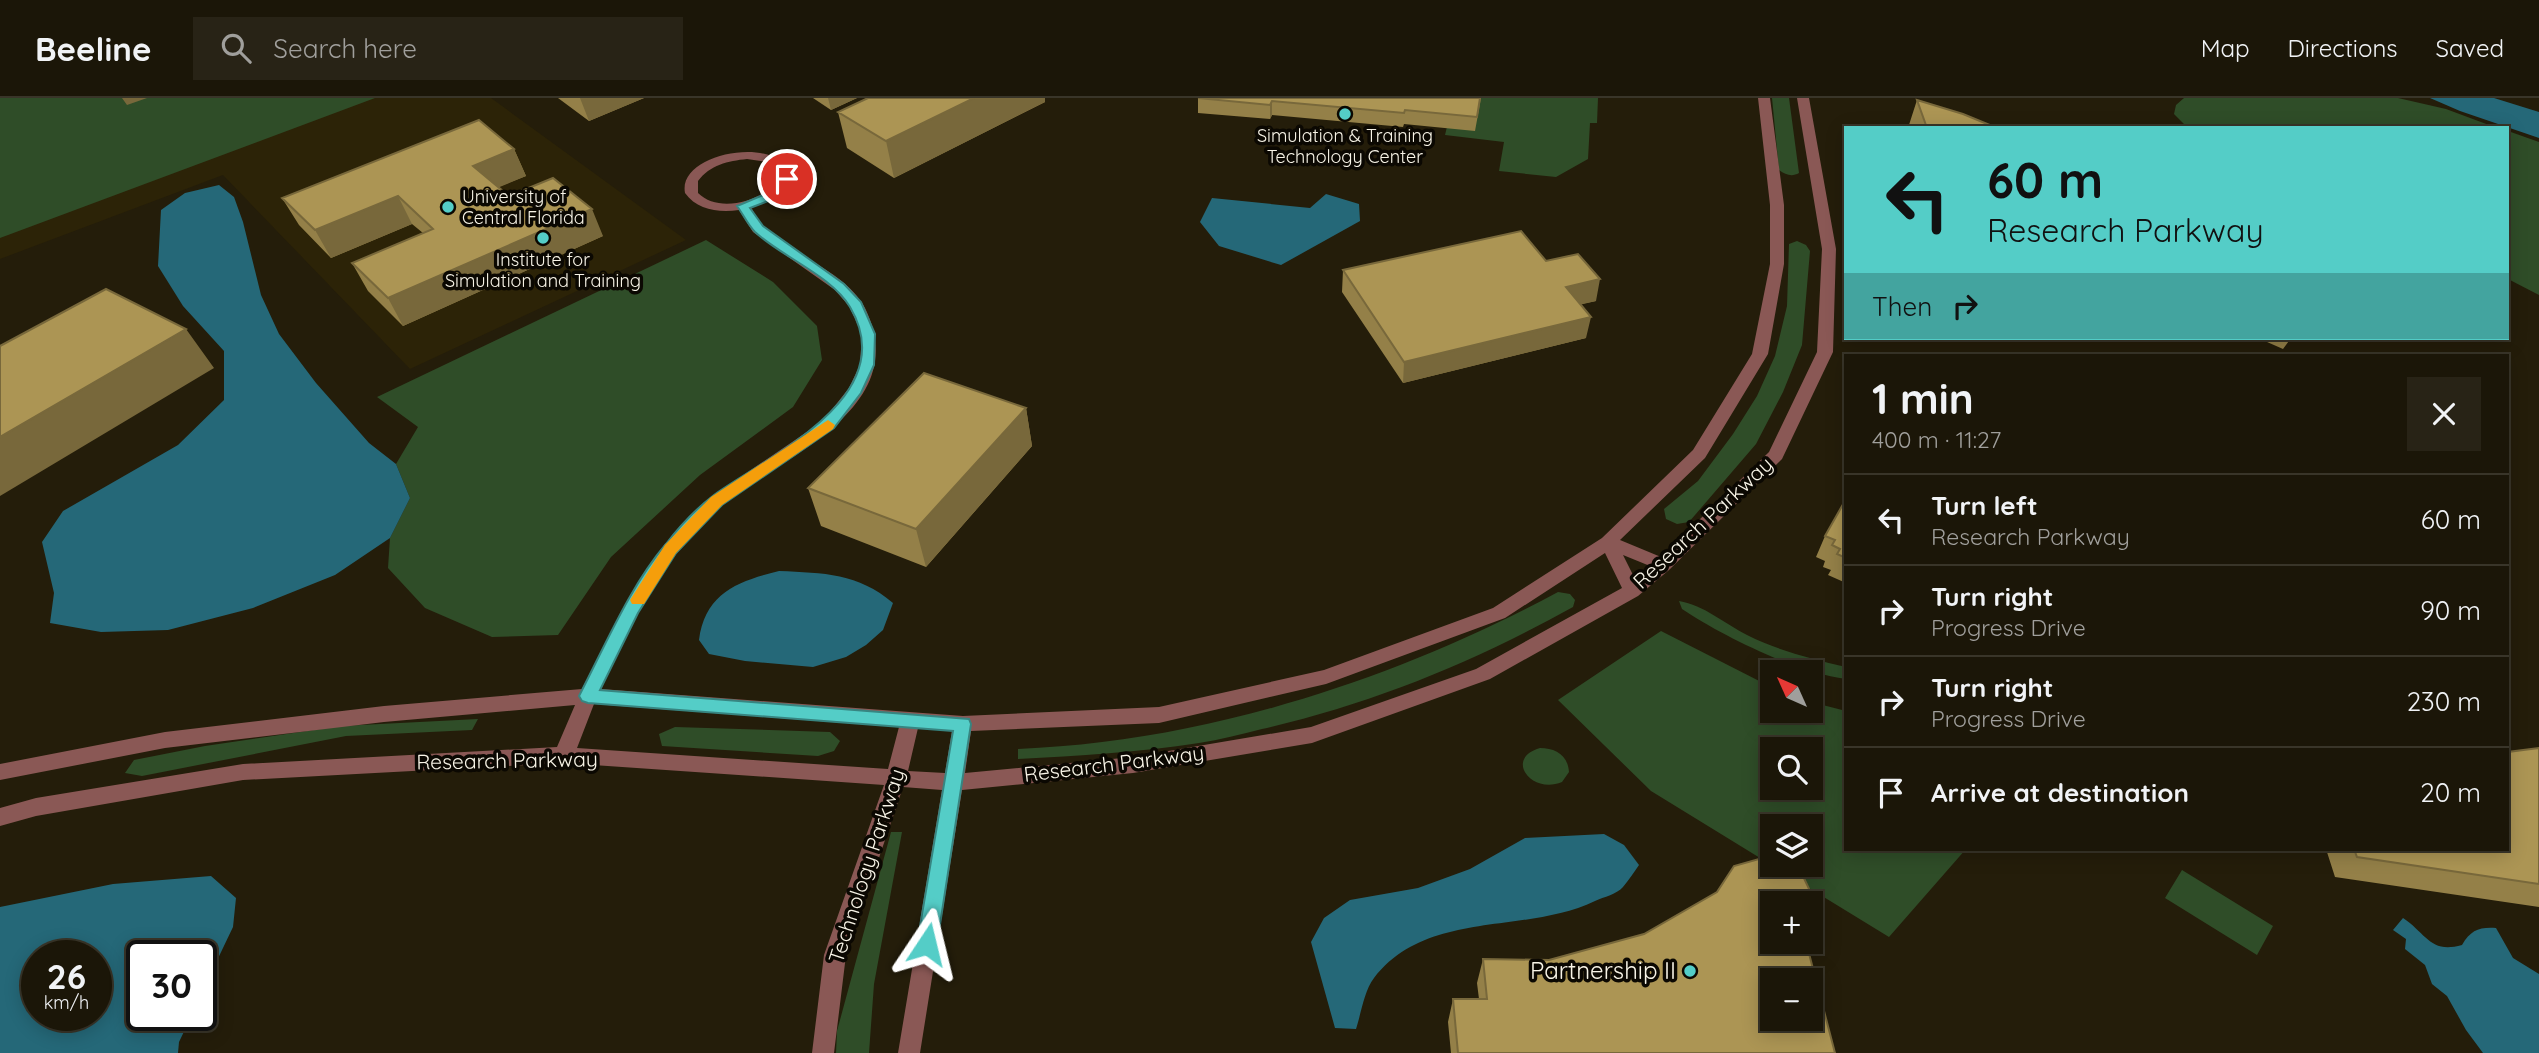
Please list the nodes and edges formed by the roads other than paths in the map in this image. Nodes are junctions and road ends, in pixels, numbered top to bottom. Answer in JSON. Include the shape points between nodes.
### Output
{"nodes":[{"id":1,"x":1763,"y":98,"type":"edge"},
{"id":2,"x":1802,"y":98,"type":"edge"},
{"id":3,"x":743,"y":206,"type":"junction"},
{"id":4,"x":1608,"y":542,"type":"junction"},
{"id":5,"x":1663,"y":565,"type":"junction"},
{"id":6,"x":1632,"y":591,"type":"junction"},
{"id":7,"x":588,"y":696,"type":"junction"},
{"id":8,"x":910,"y":723,"type":"junction"},
{"id":9,"x":963,"y":724,"type":"junction"},
{"id":10,"x":564,"y":755,"type":"junction"},
{"id":11,"x":0,"y":772,"type":"edge"},
{"id":12,"x":896,"y":778,"type":"junction"},
{"id":13,"x":954,"y":782,"type":"junction"},
{"id":14,"x":0,"y":817,"type":"edge"},
{"id":15,"x":823,"y":1053,"type":"edge"},
{"id":16,"x":909,"y":1053,"type":"edge"}],
"edges":[{"from":1,"to":4,"type":"street","name":"Research Parkway","via":[[1777,205],[1777,252],[1760,354],[1699,454]]},
{"from":2,"to":5,"type":"street","name":"Research Parkway","via":[[1829,249],[1825,352],[1776,455]]},
{"from":3,"to":3,"type":"street","via":[[782,187],[787,179],[782,163],[761,155],[734,156],[708,165],[690,182],[695,199],[706,205]]},
{"from":3,"to":7,"type":"street","via":[[758,229],[840,287],[856,304],[869,334],[867,365],[856,390],[829,425],[717,501],[670,549],[631,610]]},
{"from":4,"to":5,"type":"street"},
{"from":4,"to":6,"type":"street"},
{"from":4,"to":9,"type":"street","name":"Research Parkway","via":[[1499,613],[1326,677],[1159,715]]},
{"from":5,"to":6,"type":"street","name":"Research Parkway"},
{"from":6,"to":13,"type":"street","name":"Research Parkway","via":[[1483,674],[1312,735],[1133,765]]},
{"from":7,"to":8,"type":"street","name":"Research Parkway"},
{"from":7,"to":10,"type":"street"},
{"from":7,"to":11,"type":"street","name":"Research Parkway","via":[[165,740]]},
{"from":8,"to":9,"type":"street","name":"Research Parkway"},
{"from":8,"to":12,"type":"street","name":"Technology Parkway"},
{"from":9,"to":13,"type":"street"},
{"from":10,"to":12,"type":"street","name":"Research Parkway"},
{"from":10,"to":14,"type":"street","name":"Research Parkway","via":[[243,772]]},
{"from":12,"to":13,"type":"street","name":"Research Parkway"},
{"from":12,"to":15,"type":"street","name":"Technology Parkway","via":[[835,955]]},
{"from":13,"to":16,"type":"street"}]}
